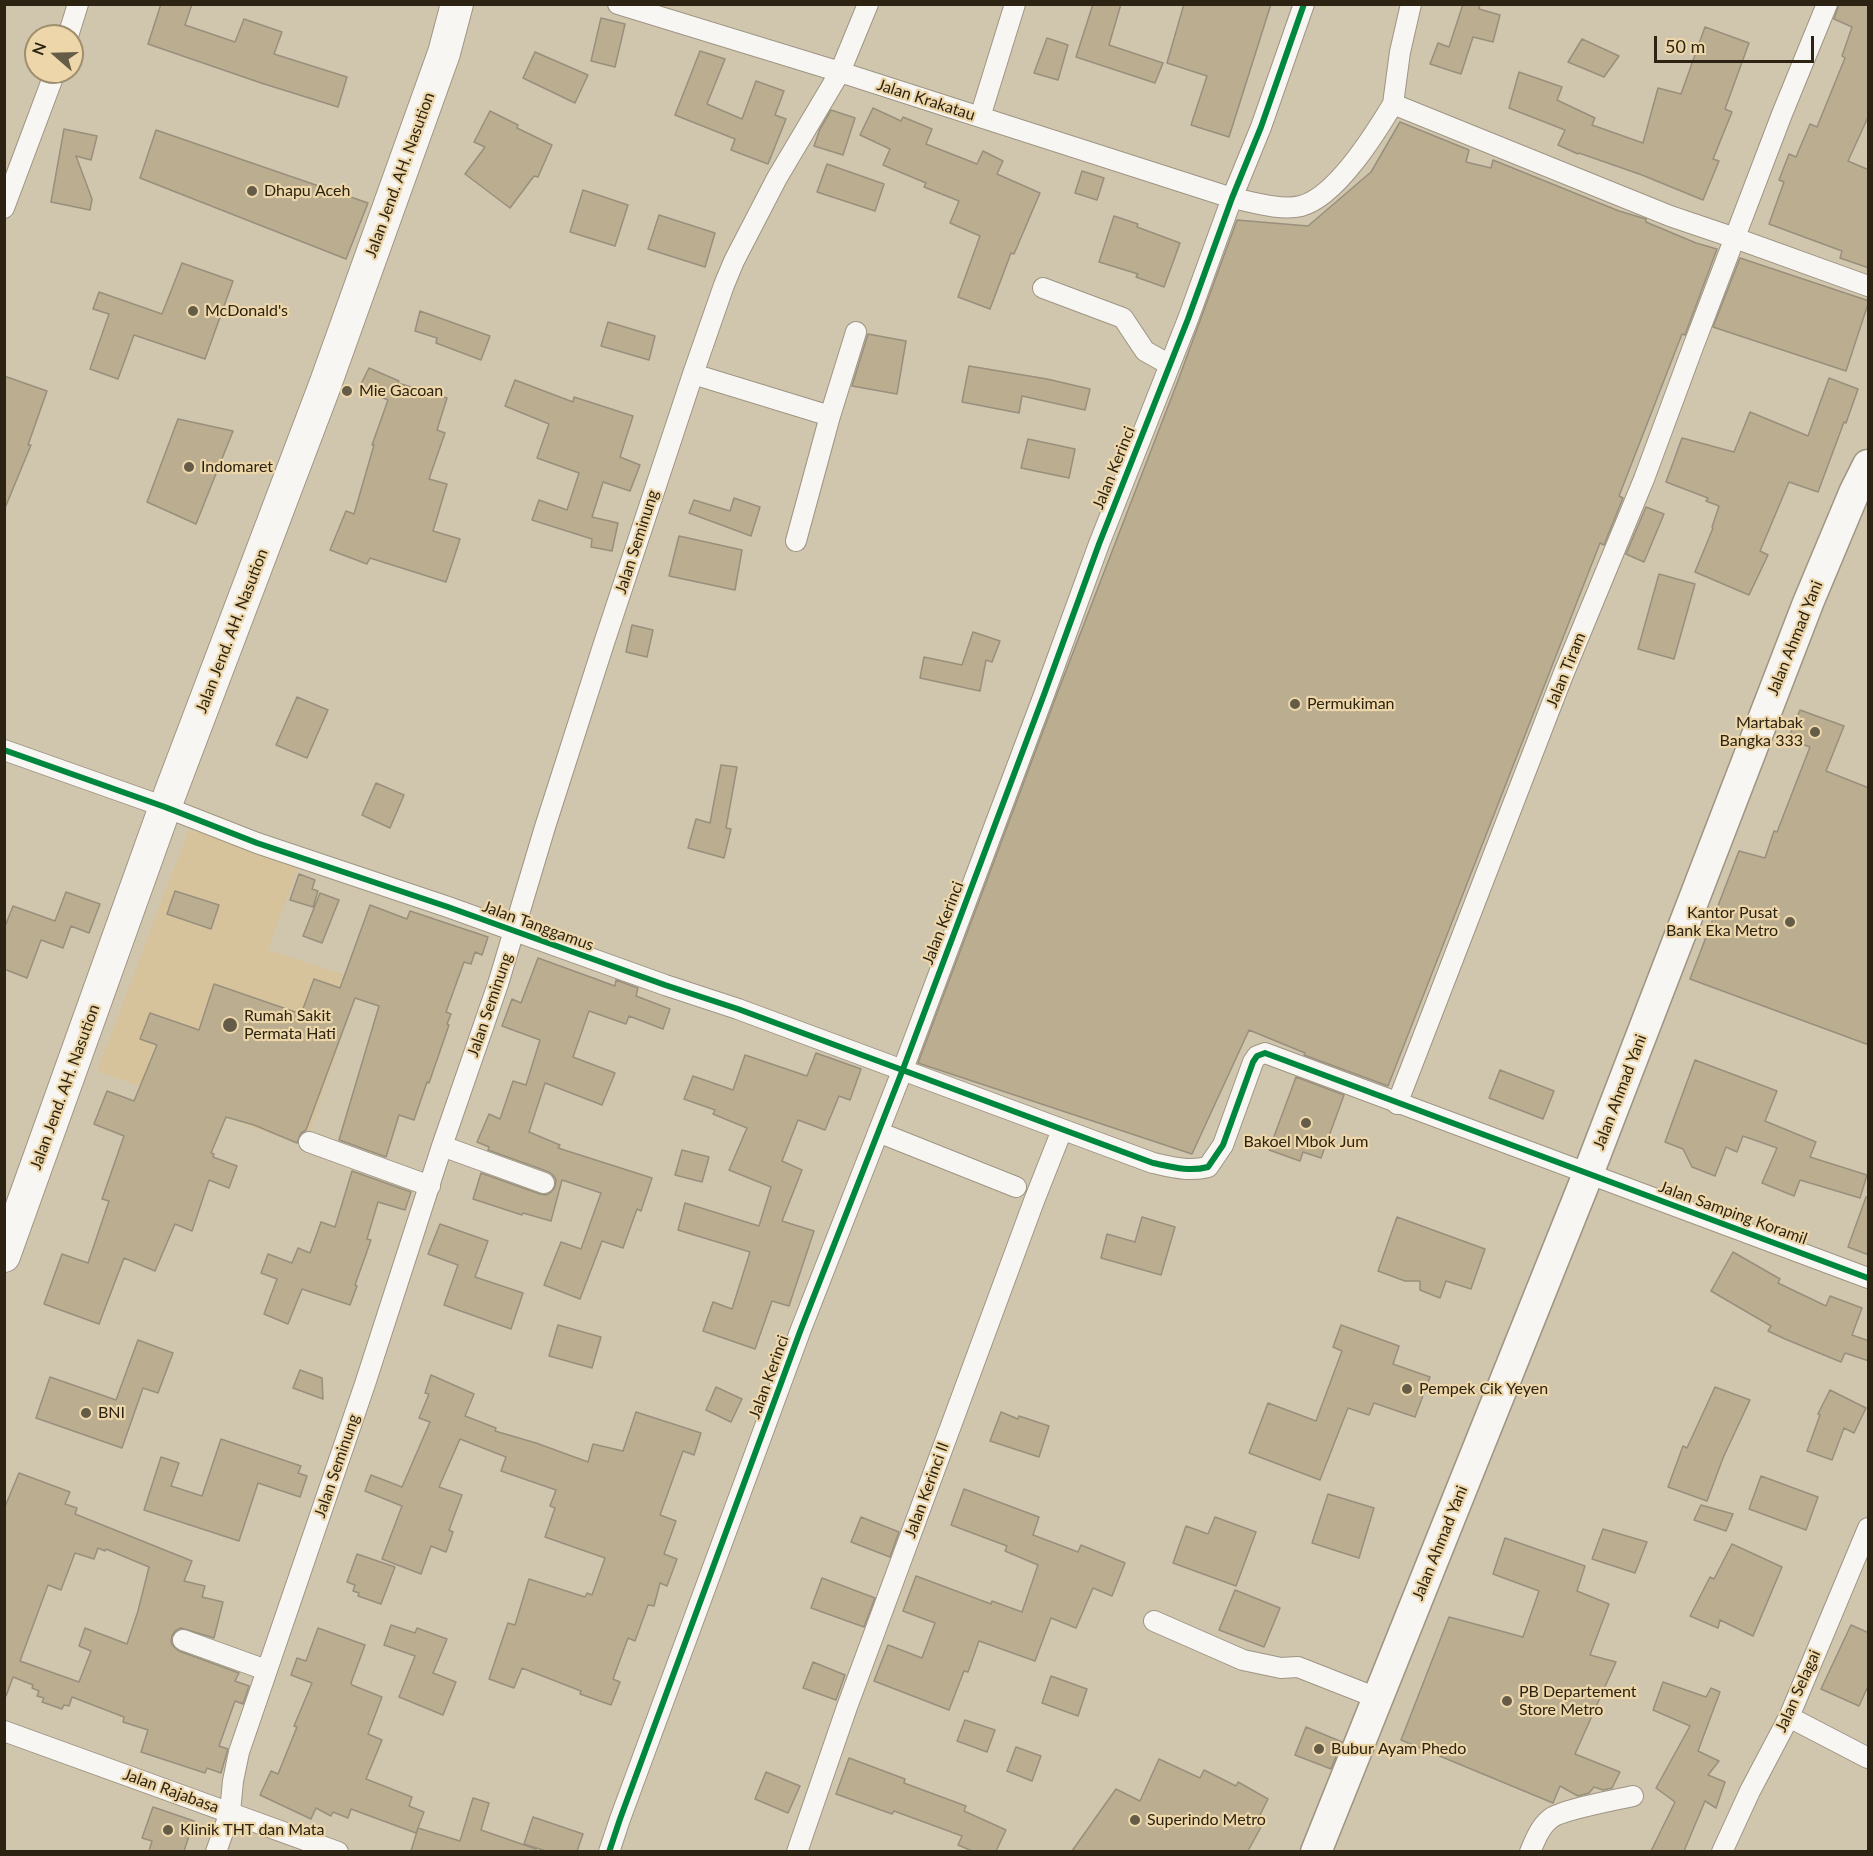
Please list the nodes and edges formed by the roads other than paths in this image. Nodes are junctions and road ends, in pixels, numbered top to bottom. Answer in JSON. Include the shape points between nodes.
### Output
{"nodes":[{"id":1,"x":78,"y":4,"type":"edge"},
{"id":2,"x":457,"y":4,"type":"edge"},
{"id":3,"x":618,"y":4,"type":"edge"},
{"id":4,"x":868,"y":4,"type":"edge"},
{"id":5,"x":1015,"y":4,"type":"edge"},
{"id":6,"x":1304,"y":4,"type":"edge"},
{"id":7,"x":1411,"y":4,"type":"edge"},
{"id":8,"x":1827,"y":4,"type":"edge"},
{"id":9,"x":72,"y":24,"type":"edge"},
{"id":10,"x":840,"y":72,"type":"junction"},
{"id":11,"x":50,"y":84,"type":"edge"},
{"id":12,"x":1393,"y":104,"type":"junction"},
{"id":13,"x":980,"y":117,"type":"junction"},
{"id":14,"x":1232,"y":198,"type":"junction"},
{"id":15,"x":4,"y":208,"type":"edge"},
{"id":16,"x":1736,"y":238,"type":"junction"},
{"id":17,"x":1869,"y":286,"type":"edge"},
{"id":18,"x":1043,"y":288,"type":"dead end"},
{"id":19,"x":856,"y":332,"type":"dead end"},
{"id":20,"x":1170,"y":365,"type":"junction"},
{"id":21,"x":693,"y":374,"type":"junction"},
{"id":22,"x":830,"y":416,"type":"junction"},
{"id":23,"x":1869,"y":465,"type":"edge"},
{"id":24,"x":796,"y":541,"type":"dead end"},
{"id":25,"x":4,"y":750,"type":"edge"},
{"id":26,"x":165,"y":807,"type":"junction"},
{"id":27,"x":514,"y":932,"type":"junction"},
{"id":28,"x":903,"y":1069,"type":"junction"},
{"id":29,"x":1397,"y":1104,"type":"junction"},
{"id":30,"x":1062,"y":1130,"type":"junction"},
{"id":31,"x":878,"y":1132,"type":"junction"},
{"id":32,"x":309,"y":1142,"type":"dead end"},
{"id":33,"x":442,"y":1146,"type":"junction"},
{"id":34,"x":1588,"y":1174,"type":"junction"},
{"id":35,"x":544,"y":1183,"type":"dead end"},
{"id":36,"x":430,"y":1186,"type":"junction"},
{"id":37,"x":1016,"y":1187,"type":"dead end"},
{"id":38,"x":4,"y":1256,"type":"edge"},
{"id":39,"x":1869,"y":1278,"type":"edge"},
{"id":40,"x":1869,"y":1528,"type":"edge"},
{"id":41,"x":1154,"y":1621,"type":"dead end"},
{"id":42,"x":183,"y":1640,"type":"dead end"},
{"id":43,"x":267,"y":1670,"type":"junction"},
{"id":44,"x":1377,"y":1698,"type":"junction"},
{"id":45,"x":1789,"y":1717,"type":"junction"},
{"id":46,"x":4,"y":1731,"type":"edge"},
{"id":47,"x":1869,"y":1758,"type":"edge"},
{"id":48,"x":1633,"y":1796,"type":"dead end"},
{"id":49,"x":230,"y":1812,"type":"junction"},
{"id":50,"x":216,"y":1851,"type":"edge"},
{"id":51,"x":338,"y":1851,"type":"edge"},
{"id":52,"x":609,"y":1851,"type":"edge"},
{"id":53,"x":797,"y":1851,"type":"edge"},
{"id":54,"x":1316,"y":1851,"type":"edge"},
{"id":55,"x":1530,"y":1851,"type":"edge"},
{"id":56,"x":1722,"y":1851,"type":"edge"}],
"edges":[{"from":1,"to":9,"type":"street"},
{"from":2,"to":26,"type":"highway","name":"Jalan Jend. AH. Nasution","via":[[444,53],[325,385]]},
{"from":3,"to":10,"type":"street","name":"Jalan Krakatau"},
{"from":4,"to":10,"type":"street","name":"Jalan Seminung"},
{"from":5,"to":13,"type":"street"},
{"from":6,"to":14,"type":"street","name":"Jalan Kerinci"},
{"from":7,"to":12,"type":"street"},
{"from":8,"to":16,"type":"street","name":"Jalan Tiram"},
{"from":10,"to":13,"type":"street","name":"Jalan Krakatau"},
{"from":10,"to":21,"type":"street","name":"Jalan Seminung","via":[[777,178],[734,261]]},
{"from":11,"to":15,"type":"street"},
{"from":12,"to":14,"type":"street","name":"Jalan Krakatau","via":[[1368,144],[1326,192],[1303,206],[1271,206]]},
{"from":12,"to":16,"type":"street","via":[[1670,216]]},
{"from":13,"to":14,"type":"street","name":"Jalan Krakatau"},
{"from":14,"to":20,"type":"street","name":"Jalan Kerinci"},
{"from":16,"to":17,"type":"street"},
{"from":16,"to":29,"type":"street","name":"Jalan Tiram"},
{"from":18,"to":20,"type":"street","via":[[1123,318],[1145,351]]},
{"from":19,"to":22,"type":"street"},
{"from":20,"to":28,"type":"street","name":"Jalan Kerinci"},
{"from":21,"to":22,"type":"street"},
{"from":21,"to":27,"type":"street","name":"Jalan Seminung"},
{"from":22,"to":24,"type":"street"},
{"from":23,"to":34,"type":"main road","name":"Jalan Ahmad Yani","via":[[1808,603]]},
{"from":25,"to":26,"type":"street","name":"Jalan Tanggamus"},
{"from":26,"to":27,"type":"street","name":"Jalan Tanggamus"},
{"from":26,"to":38,"type":"highway","name":"Jalan Jend. AH. Nasution"},
{"from":27,"to":28,"type":"street","name":"Jalan Tanggamus"},
{"from":27,"to":33,"type":"street","name":"Jalan Seminung"},
{"from":28,"to":30,"type":"street","name":"Jalan Tanggamus"},
{"from":28,"to":31,"type":"street","name":"Jalan Kerinci"},
{"from":29,"to":30,"type":"street","name":"Jalan Tanggamus","via":[[1264,1053],[1253,1062],[1223,1145],[1208,1167],[1185,1170],[1153,1163]]},
{"from":29,"to":34,"type":"street","name":"Jalan Samping Koramil"},
{"from":30,"to":53,"type":"street","name":"Jalan Kerinci II"},
{"from":31,"to":37,"type":"street"},
{"from":31,"to":52,"type":"street","name":"Jalan Kerinci","via":[[801,1329]]},
{"from":32,"to":36,"type":"street"},
{"from":33,"to":35,"type":"street"},
{"from":33,"to":36,"type":"street","name":"Jalan Seminung"},
{"from":34,"to":39,"type":"street","name":"Jalan Samping Koramil"},
{"from":34,"to":44,"type":"main road","name":"Jalan Ahmad Yani"},
{"from":36,"to":43,"type":"street","name":"Jalan Seminung"},
{"from":40,"to":45,"type":"street","name":"Jalan Selagai"},
{"from":41,"to":44,"type":"street","via":[[1243,1660],[1274,1667],[1298,1667]]},
{"from":42,"to":43,"type":"street"},
{"from":43,"to":49,"type":"street","name":"Jalan Seminung","via":[[239,1752]]},
{"from":44,"to":54,"type":"main road","name":"Jalan Ahmad Yani"},
{"from":45,"to":47,"type":"street"},
{"from":45,"to":56,"type":"street","name":"Jalan Selagai"},
{"from":46,"to":49,"type":"street","name":"Jalan Rajabasa"},
{"from":48,"to":55,"type":"street","via":[[1550,1818]]},
{"from":49,"to":50,"type":"street","name":"Jalan Seminung"},
{"from":49,"to":51,"type":"street","name":"Jalan Rajabasa"}]}
